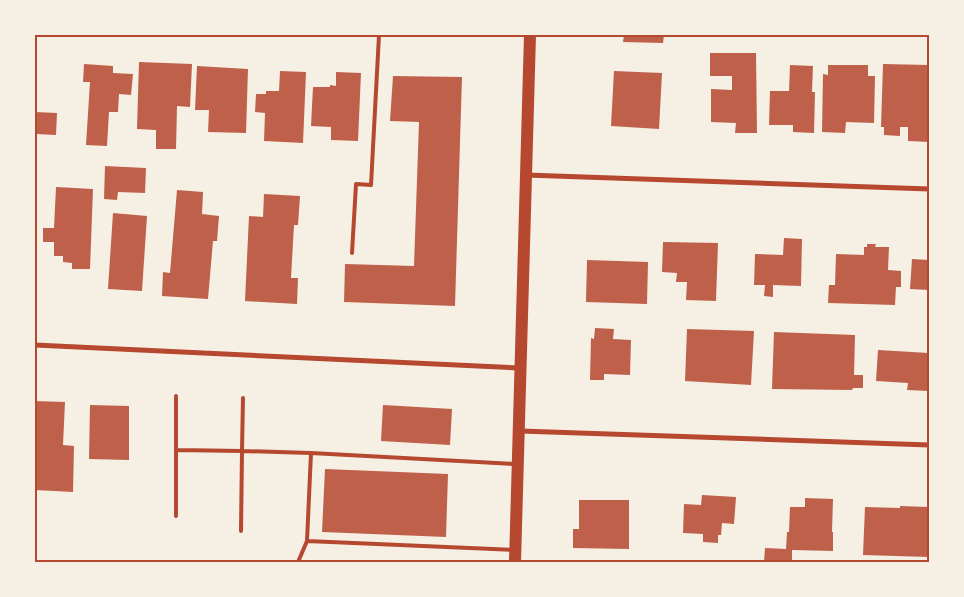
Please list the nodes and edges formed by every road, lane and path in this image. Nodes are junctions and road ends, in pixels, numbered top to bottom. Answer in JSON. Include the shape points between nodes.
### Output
{"nodes":[{"id":1,"x":380,"y":35,"type":"edge"},
{"id":2,"x":530,"y":35,"type":"edge"},
{"id":3,"x":526,"y":175,"type":"junction"},
{"id":4,"x":929,"y":188,"type":"edge"},
{"id":5,"x":352,"y":253,"type":"dead end"},
{"id":6,"x":35,"y":345,"type":"edge"},
{"id":7,"x":521,"y":368,"type":"junction"},
{"id":8,"x":176,"y":396,"type":"dead end"},
{"id":9,"x":243,"y":398,"type":"dead end"},
{"id":10,"x":519,"y":431,"type":"junction"},
{"id":11,"x":929,"y":446,"type":"edge"},
{"id":12,"x":176,"y":450,"type":"junction"},
{"id":13,"x":242,"y":451,"type":"junction"},
{"id":14,"x":311,"y":454,"type":"junction"},
{"id":15,"x":518,"y":465,"type":"junction"},
{"id":16,"x":176,"y":516,"type":"dead end"},
{"id":17,"x":241,"y":531,"type":"dead end"},
{"id":18,"x":307,"y":541,"type":"junction"},
{"id":19,"x":515,"y":556,"type":"edge"},
{"id":20,"x":298,"y":562,"type":"edge"}],
"edges":[{"from":1,"to":5,"type":"lane","via":[[371,185],[356,184]]},
{"from":2,"to":3,"type":"main road"},
{"from":3,"to":4,"type":"street"},
{"from":3,"to":7,"type":"main road"},
{"from":6,"to":7,"type":"street"},
{"from":7,"to":10,"type":"main road"},
{"from":8,"to":12,"type":"lane"},
{"from":9,"to":13,"type":"lane"},
{"from":10,"to":11,"type":"street"},
{"from":10,"to":15,"type":"main road"},
{"from":12,"to":13,"type":"lane"},
{"from":12,"to":16,"type":"lane"},
{"from":13,"to":14,"type":"lane"},
{"from":13,"to":17,"type":"lane"},
{"from":14,"to":15,"type":"lane"},
{"from":14,"to":18,"type":"lane"},
{"from":15,"to":19,"type":"main road"},
{"from":18,"to":19,"type":"lane"},
{"from":18,"to":20,"type":"lane"}]}
